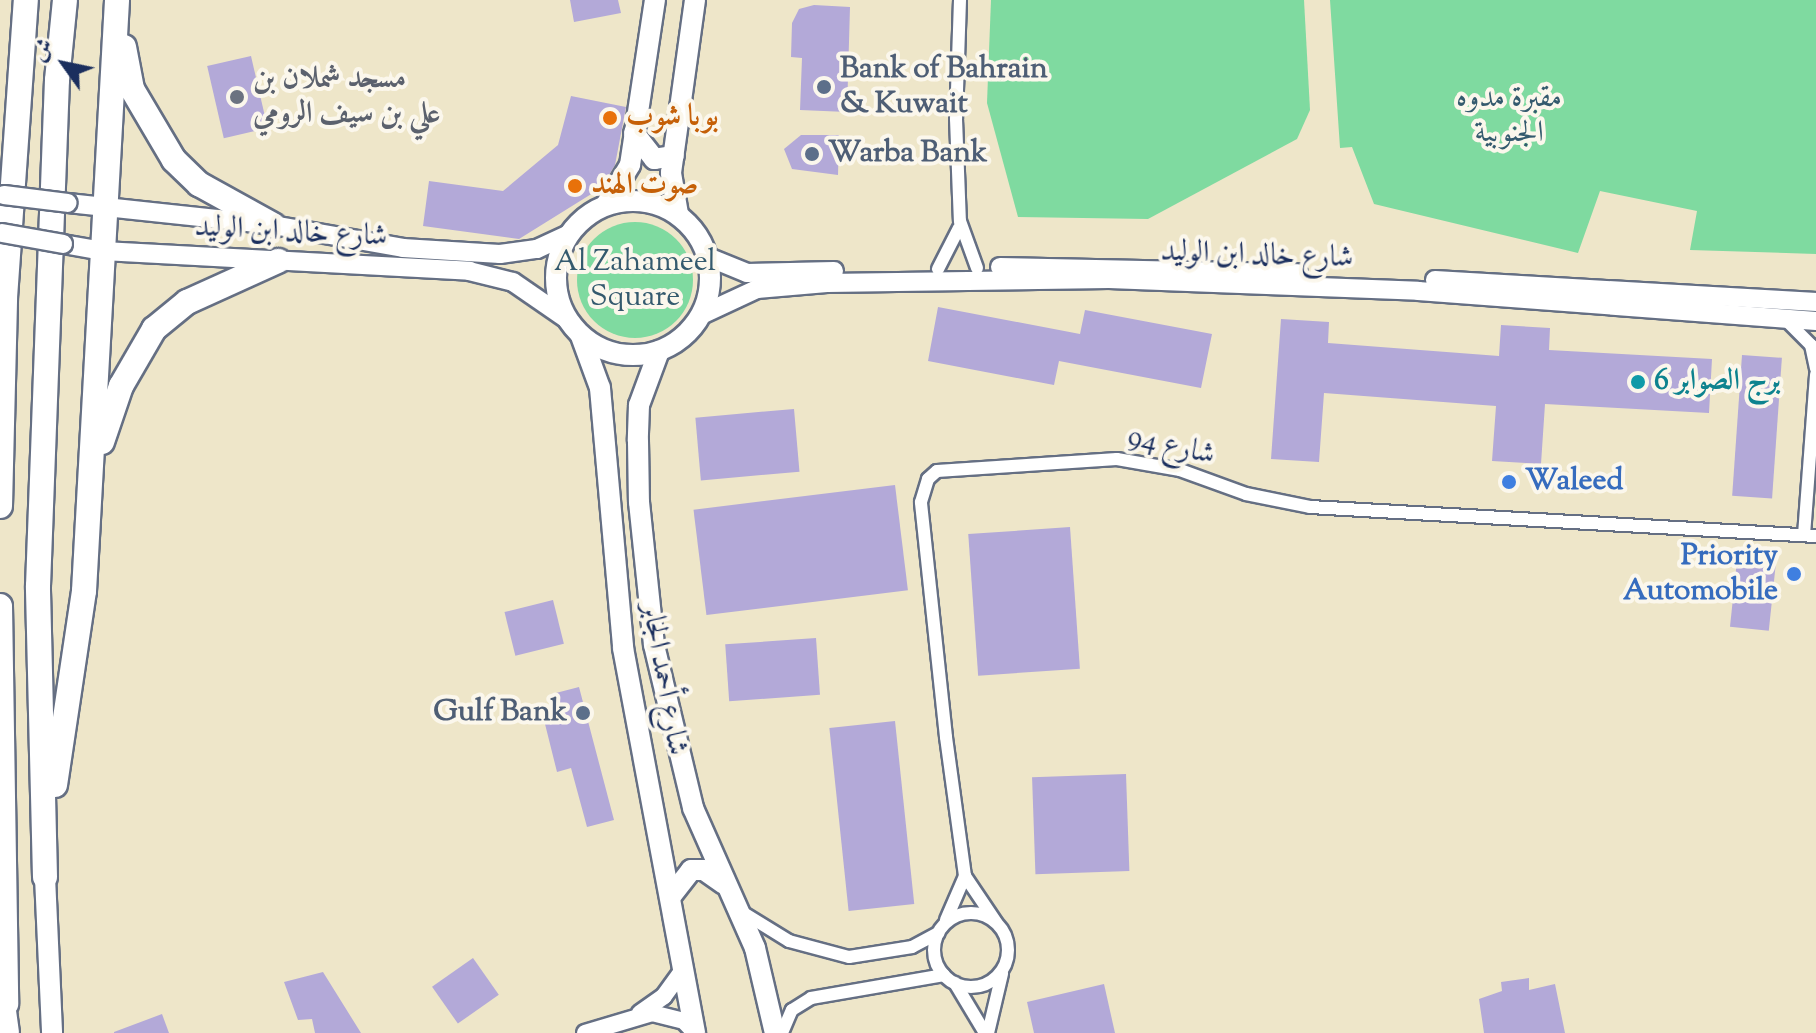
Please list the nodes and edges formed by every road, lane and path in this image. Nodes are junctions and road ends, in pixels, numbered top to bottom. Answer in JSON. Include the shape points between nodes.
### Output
{"nodes":[{"id":1,"x":26,"y":0,"type":"edge"},
{"id":2,"x":65,"y":0,"type":"edge"},
{"id":3,"x":117,"y":0,"type":"edge"},
{"id":4,"x":655,"y":0,"type":"edge"},
{"id":5,"x":695,"y":0,"type":"edge"},
{"id":6,"x":960,"y":0,"type":"edge"},
{"id":7,"x":634,"y":133,"type":"junction"},
{"id":8,"x":674,"y":156,"type":"junction"},
{"id":9,"x":2,"y":195,"type":"edge"},
{"id":10,"x":606,"y":205,"type":"junction"},
{"id":11,"x":105,"y":207,"type":"junction"},
{"id":12,"x":678,"y":214,"type":"junction"},
{"id":13,"x":960,"y":221,"type":"junction"},
{"id":14,"x":273,"y":225,"type":"junction"},
{"id":15,"x":1,"y":232,"type":"edge"},
{"id":16,"x":569,"y":234,"type":"junction"},
{"id":17,"x":103,"y":251,"type":"junction"},
{"id":18,"x":708,"y":257,"type":"junction"},
{"id":19,"x":278,"y":261,"type":"junction"},
{"id":20,"x":977,"y":268,"type":"junction"},
{"id":21,"x":938,"y":269,"type":"junction"},
{"id":22,"x":1816,"y":302,"type":"edge"},
{"id":23,"x":701,"y":315,"type":"junction"},
{"id":24,"x":1782,"y":317,"type":"junction"},
{"id":25,"x":1816,"y":321,"type":"edge"},
{"id":26,"x":574,"y":328,"type":"junction"},
{"id":27,"x":659,"y":351,"type":"junction"},
{"id":28,"x":1816,"y":371,"type":"edge"},
{"id":29,"x":638,"y":441,"type":"junction"},
{"id":30,"x":607,"y":447,"type":"junction"},
{"id":31,"x":91,"y":475,"type":"junction"},
{"id":32,"x":0,"y":506,"type":"edge"},
{"id":33,"x":1810,"y":536,"type":"edge"},
{"id":34,"x":0,"y":606,"type":"edge"},
{"id":35,"x":45,"y":847,"type":"junction"},
{"id":36,"x":965,"y":876,"type":"junction"},
{"id":37,"x":45,"y":877,"type":"joint"},
{"id":38,"x":724,"y":884,"type":"junction"},
{"id":39,"x":671,"y":896,"type":"junction"},
{"id":40,"x":742,"y":912,"type":"junction"},
{"id":41,"x":996,"y":922,"type":"junction"},
{"id":42,"x":941,"y":928,"type":"junction"},
{"id":43,"x":1006,"y":963,"type":"junction"},
{"id":44,"x":681,"y":973,"type":"junction"},
{"id":45,"x":944,"y":975,"type":"junction"},
{"id":46,"x":0,"y":978,"type":"edge"},
{"id":47,"x":955,"y":983,"type":"junction"},
{"id":48,"x":6,"y":1004,"type":"junction"},
{"id":49,"x":638,"y":1014,"type":"junction"},
{"id":50,"x":9,"y":1033,"type":"edge"},
{"id":51,"x":52,"y":1033,"type":"edge"},
{"id":52,"x":585,"y":1033,"type":"edge"},
{"id":53,"x":695,"y":1033,"type":"edge"},
{"id":54,"x":775,"y":1033,"type":"edge"},
{"id":55,"x":782,"y":1033,"type":"edge"},
{"id":56,"x":986,"y":1033,"type":"edge"}],
"edges":[{"from":1,"to":32,"type":"highway","via":[[5,298]]},
{"from":2,"to":35,"type":"highway","via":[[51,205],[38,586]]},
{"from":3,"to":11,"type":"highway"},
{"from":3,"to":14,"type":"highway","via":[[132,89],[153,131],[199,184]]},
{"from":4,"to":7,"type":"main road"},
{"from":5,"to":8,"type":"main road"},
{"from":6,"to":13,"type":"street"},
{"from":7,"to":8,"type":"main road","via":[[654,159]]},
{"from":7,"to":10,"type":"main road","via":[[621,187]]},
{"from":8,"to":12,"type":"main road"},
{"from":9,"to":11,"type":"main road","name":"شارع خالد ابن الوليد","bridge":true},
{"from":10,"to":12,"type":"main road","via":[[636,200]]},
{"from":10,"to":16,"type":"main road"},
{"from":11,"to":14,"type":"main road","name":"شارع خالد ابن الوليد"},
{"from":11,"to":17,"type":"highway"},
{"from":12,"to":18,"type":"main road","via":[[697,233]]},
{"from":13,"to":20,"type":"street"},
{"from":13,"to":21,"type":"street","via":[[956,243]]},
{"from":14,"to":16,"type":"main road","name":"شارع خالد ابن الوليد","via":[[403,248],[500,254],[537,249]]},
{"from":15,"to":17,"type":"main road","name":"شارع خالد ابن الوليد","bridge":true},
{"from":16,"to":26,"type":"main road","via":[[556,268],[558,295]]},
{"from":17,"to":19,"type":"main road","name":"شارع خالد ابن الوليد"},
{"from":17,"to":31,"type":"highway"},
{"from":18,"to":21,"type":"main road","name":"شارع خالد ابن الوليد","via":[[747,273]]},
{"from":18,"to":23,"type":"main road","via":[[709,293]]},
{"from":19,"to":26,"type":"main road","name":"شارع خالد ابن الوليد","via":[[493,275],[529,291]]},
{"from":19,"to":31,"type":"highway","via":[[187,302],[154,329],[121,386]]},
{"from":20,"to":21,"type":"main road","name":"شارع خالد ابن الوليد"},
{"from":20,"to":22,"type":"main road","name":"شارع خالد ابن الوليد","via":[[1190,267]]},
{"from":23,"to":24,"type":"main road","name":"شارع خالد ابن الوليد","via":[[741,294],[767,288],[1052,279],[1363,288]]},
{"from":23,"to":27,"type":"main road","via":[[690,330]]},
{"from":24,"to":25,"type":"main road","name":"شارع خالد ابن الوليد"},
{"from":24,"to":28,"type":"street","name":"شارع 94","via":[[1811,345]]},
{"from":26,"to":27,"type":"main road","via":[[626,355]]},
{"from":26,"to":30,"type":"main road","name":"شارع أحمد الجابر","via":[[600,388]]},
{"from":27,"to":29,"type":"main road","name":"شارع أحمد الجابر","via":[[639,405]]},
{"from":28,"to":33,"type":"street","name":"شارع 94"},
{"from":29,"to":30,"type":"main road","via":[[620,434]]},
{"from":29,"to":38,"type":"main road","name":"شارع أحمد الجابر","via":[[654,645],[693,808]]},
{"from":30,"to":39,"type":"main road","name":"شارع أحمد الجابر","via":[[607,510],[623,648]]},
{"from":31,"to":35,"type":"highway","via":[[84,591]]},
{"from":33,"to":36,"type":"street","name":"شارع 94","via":[[1310,507],[1246,494],[1180,470],[1117,459],[946,467],[928,479],[921,502]]},
{"from":34,"to":48,"type":"highway"},
{"from":35,"to":37,"type":"highway"},
{"from":36,"to":41,"type":"street","name":"شارع 94"},
{"from":36,"to":42,"type":"street"},
{"from":37,"to":51,"type":"main road"},
{"from":38,"to":39,"type":"main road","via":[[704,870],[691,870]]},
{"from":38,"to":40,"type":"main road","name":"شارع أحمد الجابر"},
{"from":39,"to":44,"type":"main road","name":"شارع أحمد الجابر"},
{"from":40,"to":42,"type":"street","via":[[789,941],[849,957],[912,947]]},
{"from":40,"to":54,"type":"main road","name":"شارع أحمد الجابر"},
{"from":41,"to":42,"type":"street","via":[[969,912]]},
{"from":41,"to":43,"type":"street","via":[[1006,936]]},
{"from":42,"to":45,"type":"street","via":[[935,959]]},
{"from":43,"to":47,"type":"street","via":[[985,984]]},
{"from":43,"to":56,"type":"street"},
{"from":44,"to":49,"type":"street","via":[[664,996]]},
{"from":44,"to":53,"type":"main road","name":"شارع أحمد الجابر"},
{"from":45,"to":47,"type":"street"},
{"from":45,"to":55,"type":"street","via":[[811,998],[792,1010]]},
{"from":46,"to":48,"type":"main road"},
{"from":47,"to":56,"type":"street"},
{"from":48,"to":50,"type":"main road"},
{"from":49,"to":52,"type":"street"},
{"from":49,"to":53,"type":"street","via":[[669,1014]]}]}
